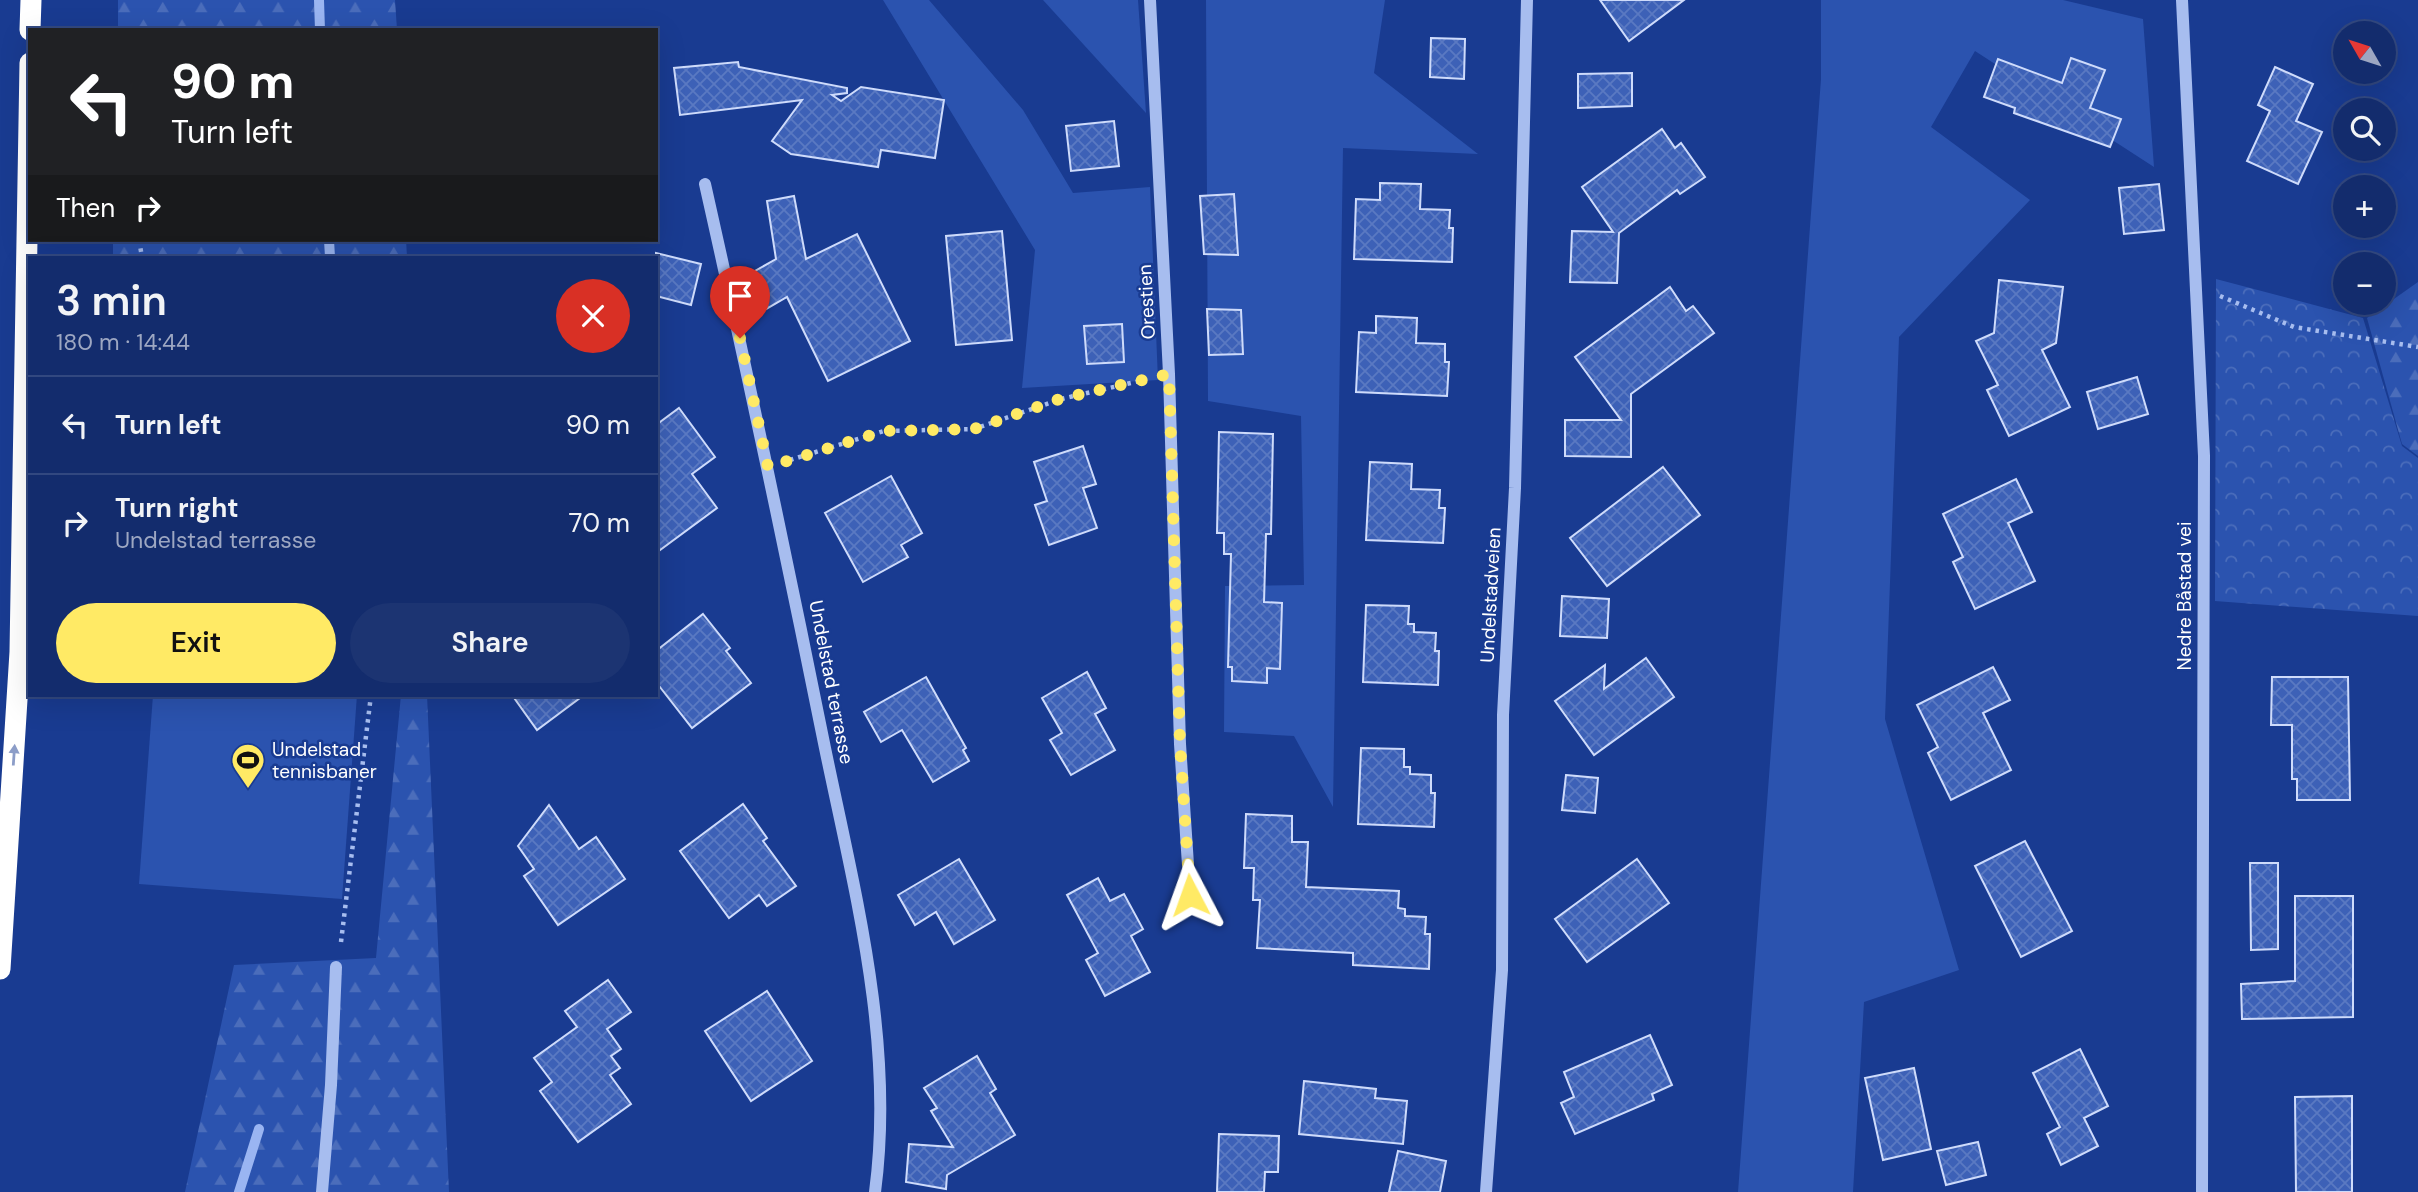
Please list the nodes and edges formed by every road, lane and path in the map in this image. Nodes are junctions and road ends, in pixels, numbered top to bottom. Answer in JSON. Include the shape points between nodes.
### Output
{"nodes":[{"id":1,"x":31,"y":0,"type":"edge"},
{"id":2,"x":1150,"y":0,"type":"edge"},
{"id":3,"x":1527,"y":0,"type":"edge"},
{"id":4,"x":2182,"y":0,"type":"edge"},
{"id":5,"x":30,"y":28,"type":"edge"},
{"id":6,"x":28,"y":182,"type":"edge"},
{"id":7,"x":705,"y":184,"type":"dead end"},
{"id":8,"x":2196,"y":285,"type":"junction"},
{"id":9,"x":2418,"y":346,"type":"edge"},
{"id":10,"x":1169,"y":374,"type":"junction"},
{"id":11,"x":768,"y":467,"type":"junction"},
{"id":12,"x":371,"y":697,"type":"edge"},
{"id":13,"x":1190,"y":895,"type":"dead end"},
{"id":14,"x":336,"y":967,"type":"joint"},
{"id":15,"x":0,"y":969,"type":"edge"},
{"id":16,"x":322,"y":1192,"type":"edge"},
{"id":17,"x":875,"y":1192,"type":"edge"},
{"id":18,"x":1486,"y":1192,"type":"edge"},
{"id":19,"x":2202,"y":1192,"type":"edge"}],
"edges":[{"from":1,"to":5,"type":"highway"},
{"from":2,"to":10,"type":"street","name":"Orestien"},
{"from":3,"to":18,"type":"street","name":"Undelstadveien","via":[[1516,474],[1503,715],[1502,971]]},
{"from":4,"to":8,"type":"street","name":"Nedre Båstad vei"},
{"from":15,"to":6,"type":"highway","one_way":true,"via":[[20,652]]},
{"from":7,"to":11,"type":"street","name":"Undelstad terrasse"},
{"from":8,"to":9,"type":"path","via":[[2294,327]]},
{"from":8,"to":19,"type":"street","name":"Nedre Båstad vei","via":[[2204,456]]},
{"from":10,"to":11,"type":"path","via":[[1060,399],[974,429],[884,431]]},
{"from":10,"to":13,"type":"street","name":"Orestien","via":[[1180,744]]},
{"from":11,"to":17,"type":"street","name":"Undelstad terrasse","via":[[870,974],[880,1078],[880,1160]]},
{"from":12,"to":14,"type":"path"},
{"from":14,"to":16,"type":"street"}]}
